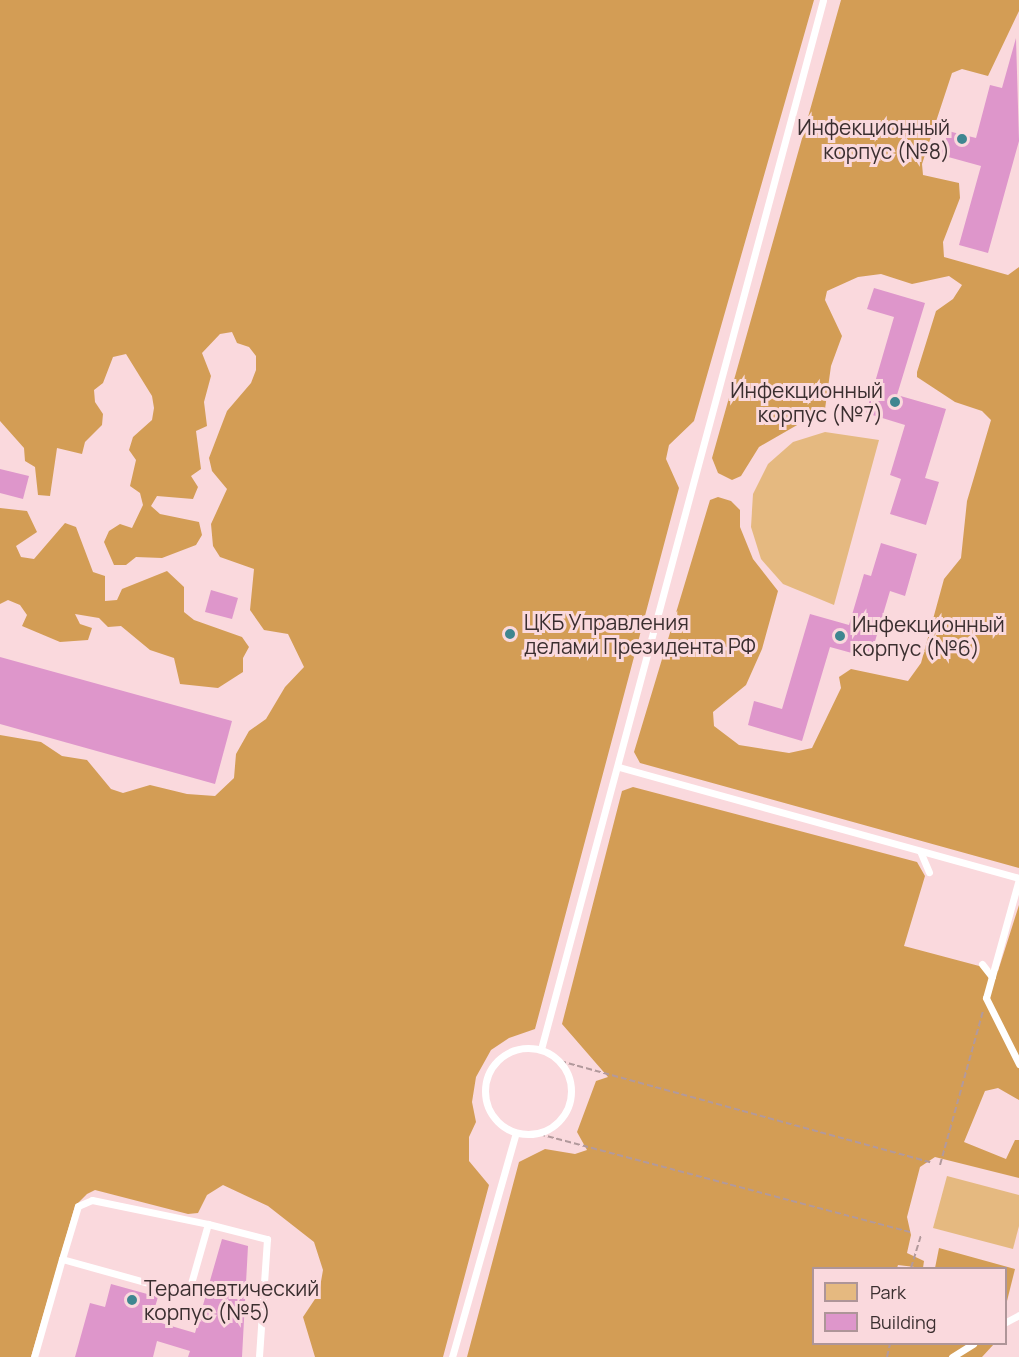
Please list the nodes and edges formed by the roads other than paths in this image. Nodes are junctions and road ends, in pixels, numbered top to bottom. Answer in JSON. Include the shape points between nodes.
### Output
{"nodes":[{"id":1,"x":823,"y":0,"type":"edge"},
{"id":2,"x":619,"y":767,"type":"junction"},
{"id":3,"x":920,"y":851,"type":"junction"},
{"id":4,"x":928,"y":872,"type":"dead end"},
{"id":5,"x":1019,"y":879,"type":"edge"},
{"id":6,"x":982,"y":964,"type":"dead end"},
{"id":7,"x":992,"y":977,"type":"junction"},
{"id":8,"x":541,"y":1049,"type":"junction"},
{"id":9,"x":1019,"y":1064,"type":"edge"},
{"id":10,"x":516,"y":1133,"type":"junction"},
{"id":11,"x":208,"y":1224,"type":"junction"},
{"id":12,"x":62,"y":1259,"type":"junction"},
{"id":13,"x":971,"y":1345,"type":"edge"},
{"id":14,"x":34,"y":1357,"type":"edge"},
{"id":15,"x":258,"y":1357,"type":"edge"},
{"id":16,"x":452,"y":1357,"type":"edge"},
{"id":17,"x":952,"y":1357,"type":"edge"}],
"edges":[{"from":1,"to":2,"type":"lane"},
{"from":2,"to":3,"type":"lane"},
{"from":2,"to":8,"type":"lane"},
{"from":3,"to":4,"type":"lane"},
{"from":3,"to":5,"type":"lane"},
{"from":5,"to":7,"type":"lane"},
{"from":6,"to":7,"type":"lane"},
{"from":7,"to":9,"type":"lane","via":[[986,998]]},
{"from":8,"to":10,"type":"lane","via":[[507,1053],[486,1079],[490,1112]]},
{"from":8,"to":10,"type":"lane","via":[[560,1061],[571,1081],[570,1103],[558,1123],[539,1134]]},
{"from":10,"to":16,"type":"lane"},
{"from":11,"to":12,"type":"lane","via":[[92,1200],[78,1206]]},
{"from":11,"to":12,"type":"lane","via":[[188,1294]]},
{"from":11,"to":15,"type":"lane","via":[[267,1239]]},
{"from":12,"to":14,"type":"lane"},
{"from":13,"to":17,"type":"lane"}]}
